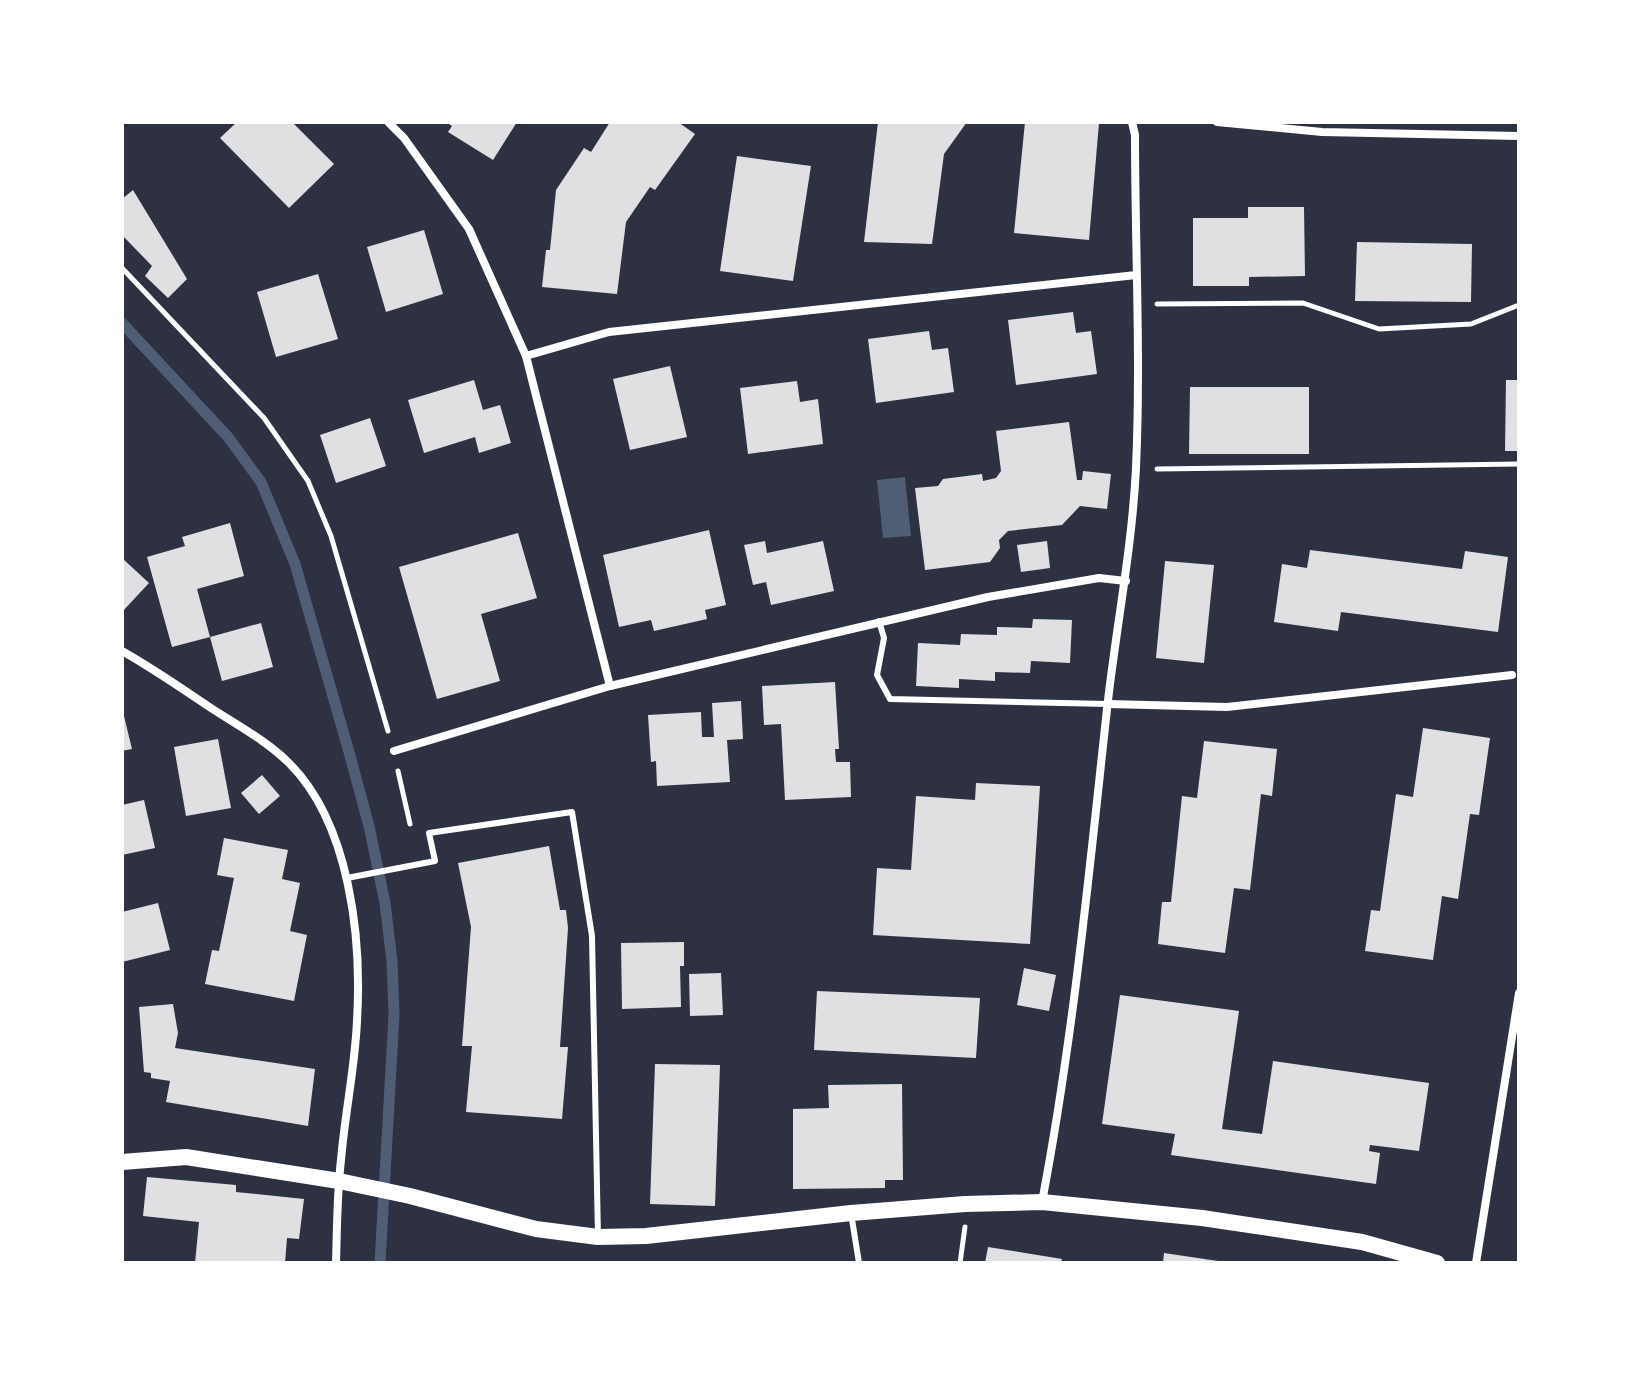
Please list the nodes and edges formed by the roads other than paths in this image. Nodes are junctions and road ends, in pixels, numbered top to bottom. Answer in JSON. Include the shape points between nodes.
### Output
{"nodes":[{"id":1,"x":388,"y":122,"type":"edge"},
{"id":2,"x":1132,"y":122,"type":"edge"},
{"id":3,"x":1217,"y":122,"type":"edge"},
{"id":4,"x":1519,"y":136,"type":"edge"},
{"id":5,"x":1136,"y":275,"type":"junction"},
{"id":6,"x":526,"y":356,"type":"junction"},
{"id":7,"x":1126,"y":581,"type":"junction"},
{"id":8,"x":879,"y":621,"type":"junction"},
{"id":9,"x":122,"y":651,"type":"edge"},
{"id":10,"x":1512,"y":675,"type":"dead end"},
{"id":11,"x":610,"y":686,"type":"junction"},
{"id":12,"x":1108,"y":704,"type":"junction"},
{"id":13,"x":394,"y":751,"type":"road end"},
{"id":14,"x":347,"y":878,"type":"junction"},
{"id":15,"x":1519,"y":993,"type":"edge"},
{"id":16,"x":122,"y":1162,"type":"edge"},
{"id":17,"x":339,"y":1181,"type":"junction"},
{"id":18,"x":1042,"y":1202,"type":"junction"},
{"id":19,"x":851,"y":1213,"type":"junction"},
{"id":20,"x":598,"y":1237,"type":"junction"},
{"id":21,"x":336,"y":1263,"type":"edge"},
{"id":22,"x":859,"y":1263,"type":"edge"},
{"id":23,"x":1437,"y":1263,"type":"edge"},
{"id":24,"x":1476,"y":1263,"type":"edge"}],
"edges":[{"from":1,"to":6,"type":"street","via":[[469,229]]},
{"from":2,"to":5,"type":"street"},
{"from":3,"to":4,"type":"street","via":[[1322,132]]},
{"from":5,"to":6,"type":"street","via":[[609,332]]},
{"from":5,"to":7,"type":"street","via":[[1136,469]]},
{"from":6,"to":11,"type":"street"},
{"from":7,"to":8,"type":"street","via":[[1099,578]]},
{"from":7,"to":12,"type":"street"},
{"from":8,"to":11,"type":"street"},
{"from":8,"to":12,"type":"lane","via":[[884,638],[877,675],[890,699]]},
{"from":9,"to":14,"type":"street","via":[[288,762],[324,812]]},
{"from":10,"to":12,"type":"street","via":[[1227,707]]},
{"from":11,"to":13,"type":"street"},
{"from":12,"to":18,"type":"street","via":[[1085,921]]},
{"from":14,"to":17,"type":"street","via":[[357,1020]]},
{"from":14,"to":20,"type":"lane","via":[[435,861],[429,833],[572,812],[592,936]]},
{"from":15,"to":24,"type":"street"},
{"from":16,"to":17,"type":"main road","via":[[186,1157]]},
{"from":17,"to":20,"type":"main road","via":[[536,1229]]},
{"from":17,"to":21,"type":"street"},
{"from":18,"to":19,"type":"main road"},
{"from":18,"to":23,"type":"main road","via":[[1304,1233]]},
{"from":19,"to":20,"type":"main road"},
{"from":19,"to":22,"type":"lane"}]}
